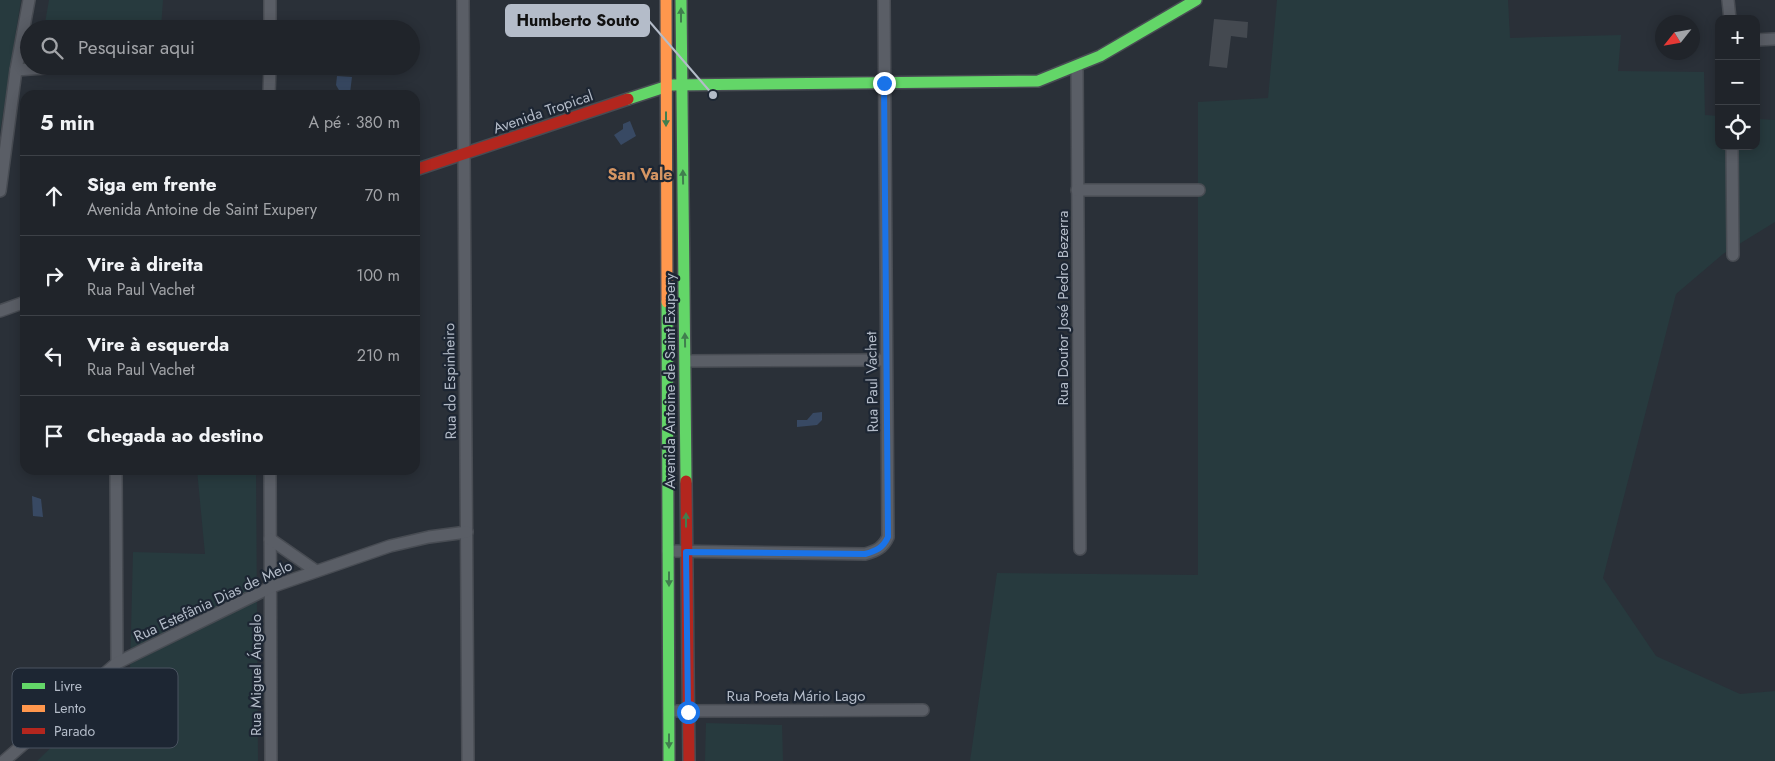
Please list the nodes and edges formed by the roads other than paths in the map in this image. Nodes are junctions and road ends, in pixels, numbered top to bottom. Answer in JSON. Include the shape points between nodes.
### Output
{"nodes":[{"id":1,"x":29,"y":0,"type":"edge"},
{"id":2,"x":270,"y":0,"type":"edge"},
{"id":3,"x":464,"y":0,"type":"edge"},
{"id":4,"x":666,"y":0,"type":"edge"},
{"id":5,"x":681,"y":0,"type":"edge"},
{"id":6,"x":884,"y":0,"type":"edge"},
{"id":7,"x":1196,"y":0,"type":"edge"},
{"id":8,"x":1728,"y":0,"type":"edge"},
{"id":9,"x":1730,"y":15,"type":"edge"},
{"id":10,"x":25,"y":20,"type":"edge"},
{"id":11,"x":270,"y":20,"type":"edge"},
{"id":12,"x":1775,"y":39,"type":"edge"},
{"id":13,"x":1760,"y":40,"type":"edge"},
{"id":14,"x":20,"y":48,"type":"edge"},
{"id":15,"x":1076,"y":67,"type":"junction"},
{"id":16,"x":16,"y":70,"type":"junction"},
{"id":17,"x":20,"y":70,"type":"edge"},
{"id":18,"x":270,"y":75,"type":"edge"},
{"id":19,"x":884,"y":83,"type":"junction"},
{"id":20,"x":682,"y":85,"type":"junction"},
{"id":21,"x":666,"y":86,"type":"junction"},
{"id":22,"x":269,"y":90,"type":"edge"},
{"id":23,"x":1732,"y":150,"type":"edge"},
{"id":24,"x":463,"y":156,"type":"junction"},
{"id":25,"x":420,"y":169,"type":"edge"},
{"id":26,"x":1077,"y":190,"type":"junction"},
{"id":27,"x":1199,"y":190,"type":"dead end"},
{"id":28,"x":0,"y":191,"type":"edge"},
{"id":29,"x":1732,"y":255,"type":"dead end"},
{"id":30,"x":20,"y":304,"type":"edge"},
{"id":31,"x":0,"y":311,"type":"edge"},
{"id":32,"x":886,"y":360,"type":"junction"},
{"id":33,"x":686,"y":362,"type":"junction"},
{"id":34,"x":116,"y":475,"type":"edge"},
{"id":35,"x":270,"y":475,"type":"edge"},
{"id":36,"x":467,"y":532,"type":"junction"},
{"id":37,"x":270,"y":540,"type":"junction"},
{"id":38,"x":1080,"y":549,"type":"dead end"},
{"id":39,"x":668,"y":551,"type":"junction"},
{"id":40,"x":686,"y":552,"type":"junction"},
{"id":41,"x":316,"y":572,"type":"junction"},
{"id":42,"x":271,"y":587,"type":"junction"},
{"id":43,"x":117,"y":663,"type":"junction"},
{"id":44,"x":111,"y":668,"type":"edge"},
{"id":45,"x":923,"y":710,"type":"dead end"},
{"id":46,"x":669,"y":711,"type":"junction"},
{"id":47,"x":688,"y":712,"type":"junction"},
{"id":48,"x":19,"y":748,"type":"edge"},
{"id":49,"x":4,"y":761,"type":"edge"},
{"id":50,"x":271,"y":761,"type":"edge"},
{"id":51,"x":468,"y":761,"type":"edge"},
{"id":52,"x":669,"y":761,"type":"edge"},
{"id":53,"x":689,"y":761,"type":"edge"}],
"edges":[{"from":1,"to":10,"type":"street"},
{"from":2,"to":11,"type":"street"},
{"from":3,"to":24,"type":"street","name":"Rua do Espinheiro"},
{"from":4,"to":21,"type":"street","name":"Avenida Antoine de Saint Exupery"},
{"from":20,"to":5,"type":"street","name":"Avenida Antoine de Saint Exupery","one_way":true},
{"from":6,"to":19,"type":"street","name":"Rua Paul Vachet"},
{"from":7,"to":15,"type":"street","name":"Avenida Tropical"},
{"from":8,"to":9,"type":"street"},
{"from":12,"to":13,"type":"street"},
{"from":14,"to":16,"type":"street"},
{"from":15,"to":19,"type":"street","name":"Avenida Tropical","via":[[1038,80]]},
{"from":15,"to":26,"type":"street","name":"Rua Doutor José Pedro Bezerra"},
{"from":16,"to":17,"type":"street"},
{"from":16,"to":28,"type":"street"},
{"from":18,"to":22,"type":"street"},
{"from":19,"to":20,"type":"street","name":"Avenida Tropical"},
{"from":19,"to":32,"type":"street","name":"Rua Paul Vachet"},
{"from":20,"to":21,"type":"street","name":"Avenida Tropical"},
{"from":33,"to":20,"type":"street","name":"Avenida Antoine de Saint Exupery","one_way":true},
{"from":21,"to":24,"type":"street","name":"Avenida Tropical"},
{"from":21,"to":39,"type":"street","name":"Avenida Antoine de Saint Exupery","one_way":true},
{"from":23,"to":29,"type":"street"},
{"from":24,"to":25,"type":"street","name":"Avenida Tropical"},
{"from":24,"to":36,"type":"street","name":"Rua do Espinheiro"},
{"from":26,"to":27,"type":"street"},
{"from":26,"to":38,"type":"street","name":"Rua Doutor José Pedro Bezerra"},
{"from":30,"to":31,"type":"street"},
{"from":32,"to":33,"type":"street"},
{"from":32,"to":40,"type":"street","name":"Rua Paul Vachet","via":[[890,526],[884,545],[865,554]]},
{"from":40,"to":33,"type":"street","name":"Avenida Antoine de Saint Exupery","one_way":true},
{"from":34,"to":43,"type":"street"},
{"from":35,"to":37,"type":"street","name":"Rua Miguel Ángelo"},
{"from":36,"to":41,"type":"street","name":"Rua Estefânia Dias de Melo","via":[[390,546]]},
{"from":36,"to":51,"type":"street","name":"Rua do Espinheiro"},
{"from":37,"to":41,"type":"street"},
{"from":37,"to":42,"type":"street","name":"Rua Miguel Ángelo"},
{"from":39,"to":40,"type":"street","name":"Rua Paul Vachet"},
{"from":39,"to":46,"type":"street","name":"Avenida Antoine de Saint Exupery","one_way":true},
{"from":40,"to":47,"type":"street","name":"Avenida Antoine de Saint Exupery"},
{"from":41,"to":42,"type":"street","name":"Rua Estefânia Dias de Melo"},
{"from":42,"to":43,"type":"street","name":"Rua Estefânia Dias de Melo"},
{"from":42,"to":50,"type":"street","name":"Rua Miguel Ángelo"},
{"from":43,"to":44,"type":"street","name":"Rua Estefânia Dias de Melo"},
{"from":45,"to":47,"type":"street","name":"Rua Poeta Mário Lago"},
{"from":46,"to":47,"type":"street","name":"Rua Poeta Mário Lago"},
{"from":46,"to":52,"type":"street","name":"Avenida Antoine de Saint Exupery","one_way":true},
{"from":47,"to":53,"type":"street","name":"Avenida Antoine de Saint Exupery"},
{"from":48,"to":49,"type":"street","name":"Rua Estefânia Dias de Melo"}]}
